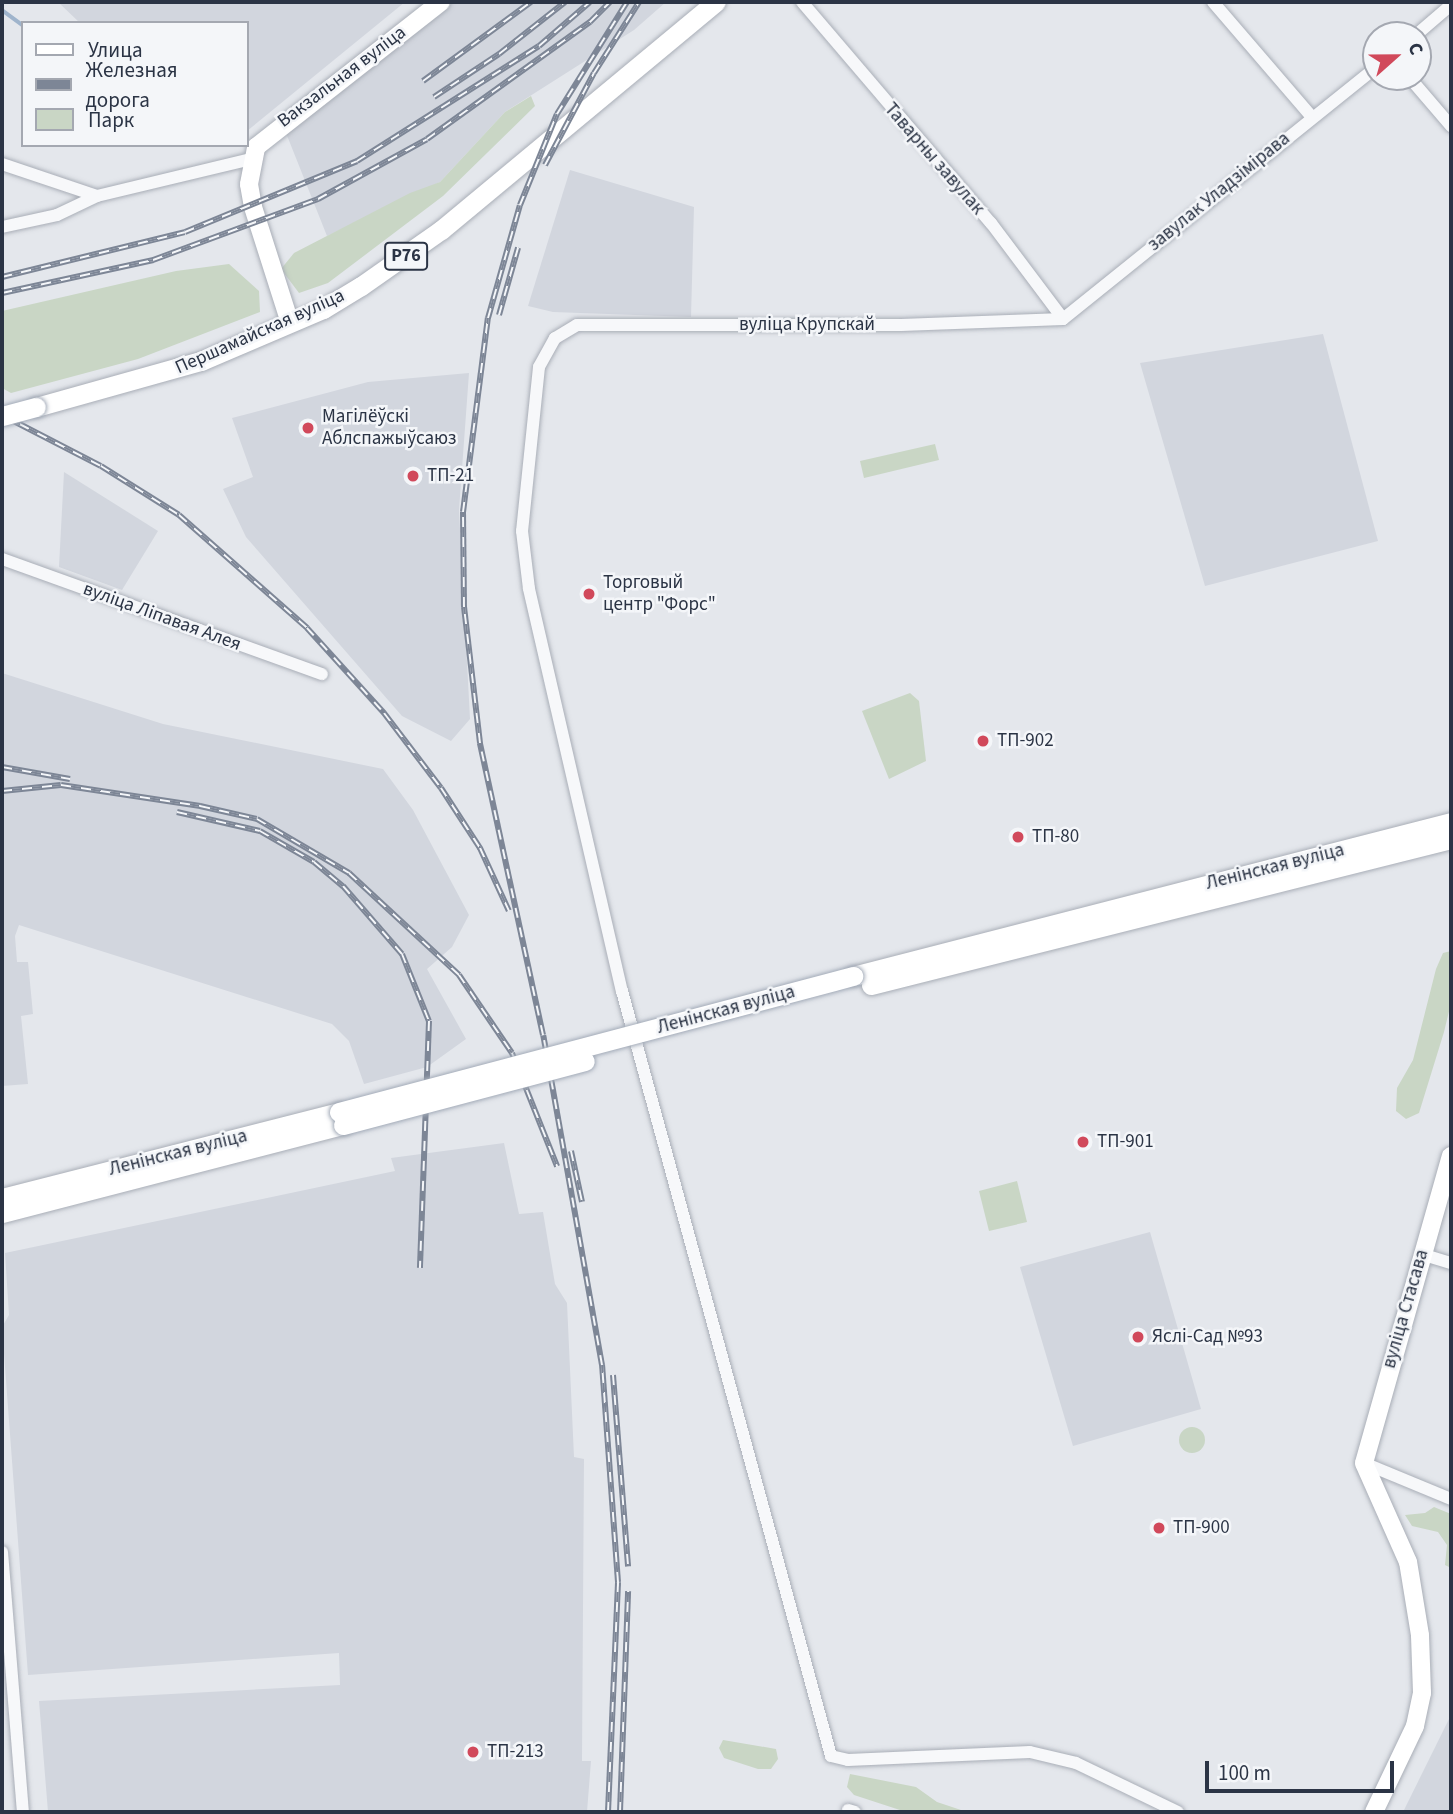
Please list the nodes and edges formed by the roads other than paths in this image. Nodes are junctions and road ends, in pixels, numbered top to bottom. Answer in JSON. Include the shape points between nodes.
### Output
{"nodes":[{"id":1,"x":441,"y":2,"type":"edge"},
{"id":2,"x":716,"y":2,"type":"edge"},
{"id":3,"x":802,"y":2,"type":"edge"},
{"id":4,"x":1213,"y":2,"type":"edge"},
{"id":5,"x":1451,"y":5,"type":"edge"},
{"id":6,"x":1432,"y":21,"type":"edge"},
{"id":7,"x":1362,"y":78,"type":"edge"},
{"id":8,"x":1421,"y":91,"type":"edge"},
{"id":9,"x":1311,"y":116,"type":"junction"},
{"id":10,"x":1451,"y":126,"type":"edge"},
{"id":11,"x":251,"y":159,"type":"junction"},
{"id":12,"x":2,"y":164,"type":"edge"},
{"id":13,"x":97,"y":196,"type":"junction"},
{"id":14,"x":2,"y":227,"type":"edge"},
{"id":15,"x":1063,"y":319,"type":"junction"},
{"id":16,"x":290,"y":323,"type":"junction"},
{"id":17,"x":2,"y":416,"type":"edge"},
{"id":18,"x":2,"y":559,"type":"edge"},
{"id":19,"x":322,"y":674,"type":"dead end"},
{"id":20,"x":1451,"y":822,"type":"edge"},
{"id":21,"x":1451,"y":839,"type":"edge"},
{"id":22,"x":1249,"y":883,"type":"junction"},
{"id":23,"x":341,"y":1118,"type":"junction"},
{"id":24,"x":1451,"y":1156,"type":"edge"},
{"id":25,"x":1446,"y":1196,"type":"edge"},
{"id":26,"x":2,"y":1198,"type":"edge"},
{"id":27,"x":2,"y":1213,"type":"edge"},
{"id":28,"x":1421,"y":1254,"type":"junction"},
{"id":29,"x":1451,"y":1264,"type":"edge"},
{"id":30,"x":1364,"y":1463,"type":"junction"},
{"id":31,"x":1451,"y":1499,"type":"edge"},
{"id":32,"x":2,"y":1552,"type":"edge"},
{"id":33,"x":8,"y":1690,"type":"edge"},
{"id":34,"x":23,"y":1812,"type":"edge"},
{"id":35,"x":1178,"y":1812,"type":"edge"},
{"id":36,"x":1374,"y":1812,"type":"edge"}],
"edges":[{"from":1,"to":11,"type":"street","name":"Вакзальная вуліца","via":[[265,136]]},
{"from":2,"to":16,"type":"main road","name":"Першамайская вуліца","number":"Р76","via":[[441,230],[361,286]]},
{"from":3,"to":15,"type":"street","name":"Таварны завулак","via":[[991,223]]},
{"from":4,"to":9,"type":"street"},
{"from":5,"to":6,"type":"street"},
{"from":7,"to":9,"type":"street","name":"завулак Уладзімірава"},
{"from":8,"to":10,"type":"street"},
{"from":9,"to":15,"type":"street","name":"завулак Уладзімірава"},
{"from":11,"to":13,"type":"street"},
{"from":11,"to":16,"type":"street","via":[[256,224]]},
{"from":12,"to":13,"type":"street"},
{"from":13,"to":14,"type":"street","via":[[57,215]]},
{"from":15,"to":35,"type":"street","name":"вуліца Крупскай","via":[[901,325],[591,323],[566,329],[555,338],[539,367],[522,531],[529,589],[625,1004],[831,1756],[848,1760],[1030,1752],[1076,1763]]},
{"from":16,"to":17,"type":"main road","name":"Першамайская вуліца","number":"Р76","bridge":true,"via":[[169,373]]},
{"from":18,"to":19,"type":"street","name":"вуліца Ліпавая Алея"},
{"from":20,"to":22,"type":"main road","name":"Ленінская вуліца"},
{"from":21,"to":22,"type":"main road","name":"Ленінская вуліца"},
{"from":22,"to":23,"type":"main road","name":"Ленінская вуліца","bridge":true},
{"from":23,"to":26,"type":"main road","name":"Ленінская вуліца"},
{"from":23,"to":27,"type":"main road","name":"Ленінская вуліца"},
{"from":24,"to":25,"type":"street","name":"вуліца Стасава"},
{"from":25,"to":28,"type":"street","name":"вуліца Стасава"},
{"from":28,"to":29,"type":"street"},
{"from":28,"to":30,"type":"street","name":"вуліца Стасава"},
{"from":30,"to":31,"type":"street"},
{"from":30,"to":36,"type":"street","via":[[1408,1562],[1420,1635],[1422,1693],[1415,1726]]},
{"from":32,"to":33,"type":"street"},
{"from":33,"to":34,"type":"street"}]}
